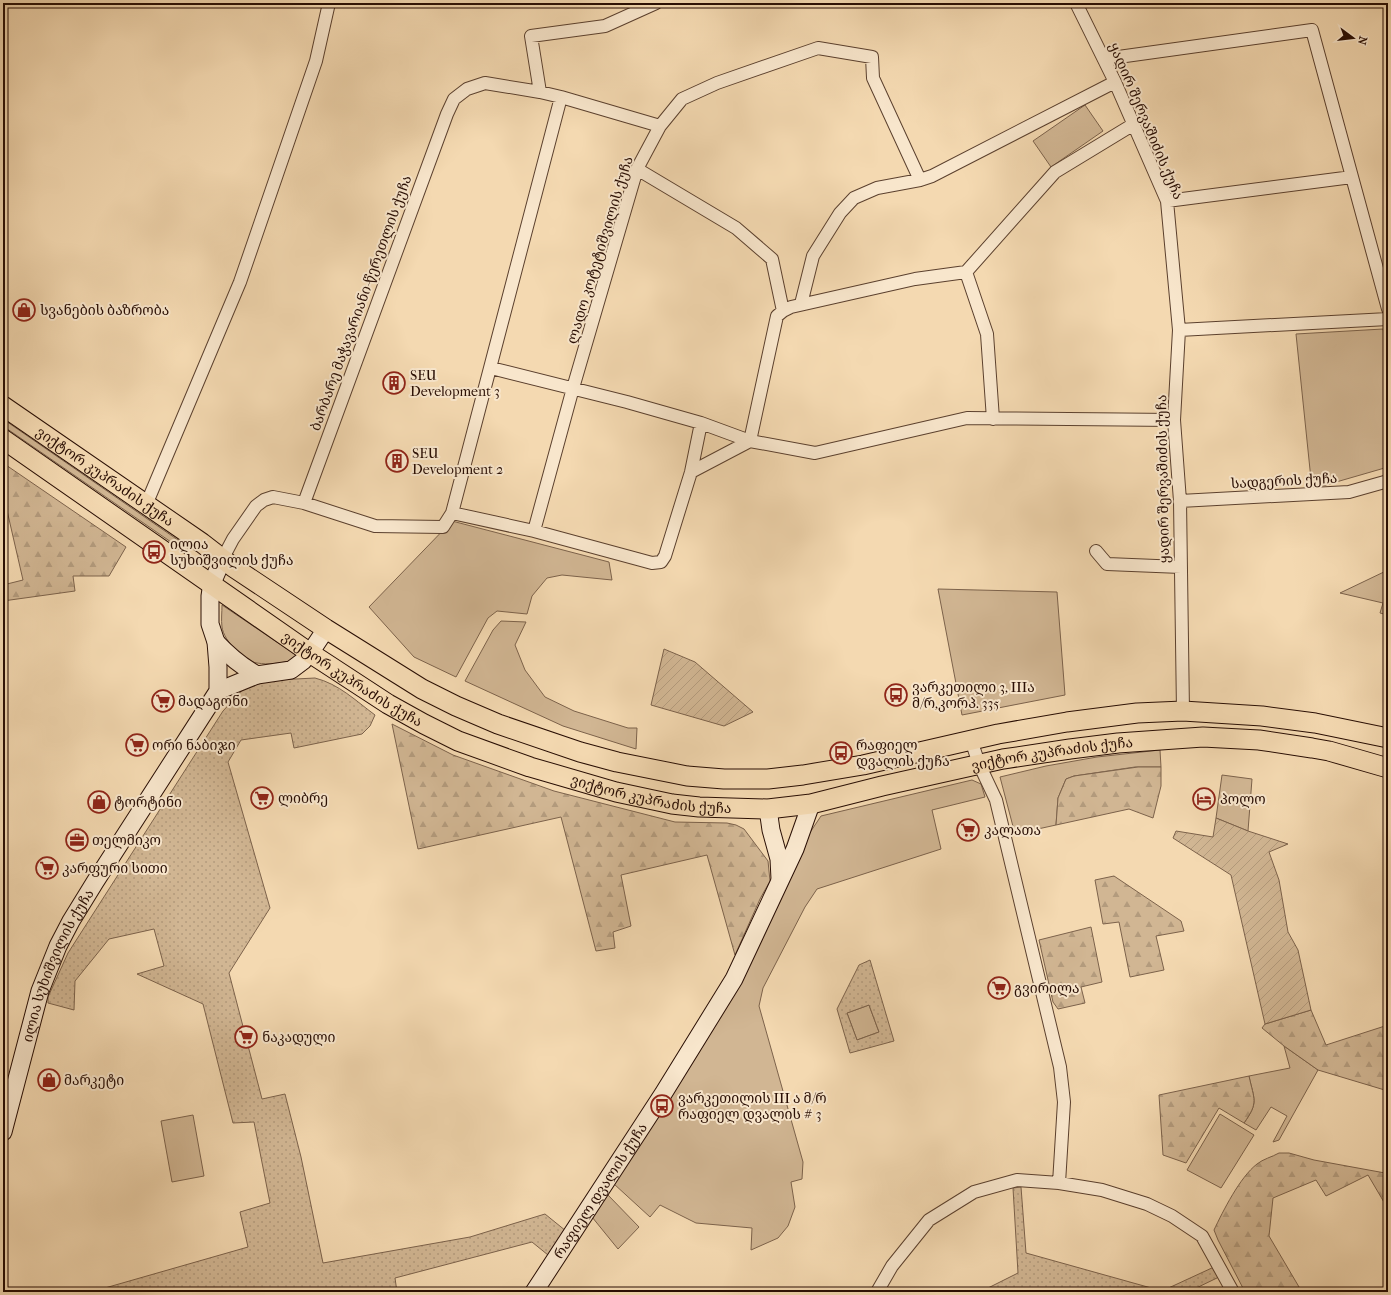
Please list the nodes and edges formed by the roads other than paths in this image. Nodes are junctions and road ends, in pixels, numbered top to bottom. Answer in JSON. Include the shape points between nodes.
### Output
{"nodes":[{"id":1,"x":329,"y":3,"type":"edge"},
{"id":2,"x":656,"y":3,"type":"edge"},
{"id":3,"x":1076,"y":3,"type":"edge"},
{"id":4,"x":1104,"y":59,"type":"junction"},
{"id":5,"x":1115,"y":82,"type":"junction"},
{"id":6,"x":540,"y":92,"type":"junction"},
{"id":7,"x":561,"y":97,"type":"junction"},
{"id":8,"x":1134,"y":124,"type":"junction"},
{"id":9,"x":660,"y":126,"type":"junction"},
{"id":10,"x":637,"y":169,"type":"junction"},
{"id":11,"x":1352,"y":177,"type":"junction"},
{"id":12,"x":920,"y":180,"type":"junction"},
{"id":13,"x":1167,"y":201,"type":"junction"},
{"id":14,"x":966,"y":272,"type":"junction"},
{"id":15,"x":801,"y":304,"type":"junction"},
{"id":16,"x":1388,"y":309,"type":"edge"},
{"id":17,"x":783,"y":310,"type":"junction"},
{"id":18,"x":1388,"y":319,"type":"edge"},
{"id":19,"x":1179,"y":330,"type":"junction"},
{"id":20,"x":491,"y":368,"type":"junction"},
{"id":21,"x":573,"y":388,"type":"junction"},
{"id":22,"x":3,"y":406,"type":"edge"},
{"id":23,"x":993,"y":419,"type":"junction"},
{"id":24,"x":1174,"y":420,"type":"junction"},
{"id":25,"x":701,"y":423,"type":"junction"},
{"id":26,"x":3,"y":439,"type":"edge"},
{"id":27,"x":750,"y":441,"type":"junction"},
{"id":28,"x":691,"y":472,"type":"junction"},
{"id":29,"x":1388,"y":481,"type":"edge"},
{"id":30,"x":1180,"y":501,"type":"junction"},
{"id":31,"x":304,"y":503,"type":"junction"},
{"id":32,"x":146,"y":505,"type":"junction"},
{"id":33,"x":452,"y":513,"type":"junction"},
{"id":34,"x":534,"y":531,"type":"junction"},
{"id":35,"x":1096,"y":552,"type":"dead end"},
{"id":36,"x":223,"y":558,"type":"junction"},
{"id":37,"x":1181,"y":567,"type":"junction"},
{"id":38,"x":212,"y":583,"type":"junction"},
{"id":39,"x":326,"y":629,"type":"junction"},
{"id":40,"x":216,"y":642,"type":"junction"},
{"id":41,"x":310,"y":653,"type":"junction"},
{"id":42,"x":256,"y":674,"type":"junction"},
{"id":43,"x":218,"y":691,"type":"junction"},
{"id":44,"x":1183,"y":711,"type":"junction"},
{"id":45,"x":1113,"y":716,"type":"junction"},
{"id":46,"x":1315,"y":723,"type":"junction"},
{"id":47,"x":1388,"y":738,"type":"edge"},
{"id":48,"x":971,"y":740,"type":"junction"},
{"id":49,"x":1118,"y":743,"type":"junction"},
{"id":50,"x":1312,"y":748,"type":"junction"},
{"id":51,"x":979,"y":764,"type":"junction"},
{"id":52,"x":1388,"y":768,"type":"edge"},
{"id":53,"x":768,"y":779,"type":"junction"},
{"id":54,"x":811,"y":804,"type":"junction"},
{"id":55,"x":768,"y":809,"type":"junction"},
{"id":56,"x":780,"y":879,"type":"junction"},
{"id":57,"x":3,"y":1132,"type":"edge"},
{"id":58,"x":1059,"y":1183,"type":"junction"},
{"id":59,"x":534,"y":1292,"type":"edge"},
{"id":60,"x":877,"y":1292,"type":"edge"},
{"id":61,"x":1233,"y":1292,"type":"edge"}],
"edges":[{"from":1,"to":32,"type":"street","via":[[316,61],[240,282]]},
{"from":2,"to":6,"type":"street","via":[[605,26],[531,36]]},
{"from":3,"to":4,"type":"street","name":"ყადირ შერვაშიძის ქუჩა"},
{"from":4,"to":5,"type":"street","name":"ყადირ შერვაშიძის ქუჩა"},
{"from":4,"to":11,"type":"street","via":[[1312,30]]},
{"from":5,"to":8,"type":"street","name":"ყადირ შერვაშიძის ქუჩა"},
{"from":5,"to":12,"type":"street"},
{"from":6,"to":7,"type":"street","name":"ბარბარე მაჭავარიანი-წერეთლის ქუჩა"},
{"from":6,"to":31,"type":"street","name":"ბარბარე მაჭავარიანი-წერეთლის ქუჩა","via":[[485,83],[467,90],[454,99]]},
{"from":7,"to":9,"type":"street","name":"ბარბარე მაჭავარიანი-წერეთლის ქუჩა"},
{"from":7,"to":20,"type":"street"},
{"from":8,"to":13,"type":"street","name":"ყადირ შერვაშიძის ქუჩა"},
{"from":8,"to":14,"type":"street","via":[[1055,172]]},
{"from":9,"to":10,"type":"street","name":"ლადო კოტეტიშვილის ქუჩა"},
{"from":9,"to":12,"type":"street","name":"ლადო კოტეტიშვილის ქუჩა","via":[[682,99],[717,82],[818,48],[872,57],[874,78]]},
{"from":10,"to":17,"type":"street","via":[[736,228],[772,259]]},
{"from":10,"to":21,"type":"street","name":"ლადო კოტეტიშვილის ქუჩა"},
{"from":11,"to":13,"type":"street"},
{"from":11,"to":16,"type":"street"},
{"from":12,"to":15,"type":"street","via":[[877,188],[854,198],[840,213],[813,256]]},
{"from":13,"to":19,"type":"street","name":"ყადირ შერვაშიძის ქუჩა"},
{"from":14,"to":15,"type":"street","via":[[915,279]]},
{"from":14,"to":23,"type":"street","via":[[987,334]]},
{"from":15,"to":17,"type":"street"},
{"from":17,"to":27,"type":"street","via":[[777,316]]},
{"from":18,"to":19,"type":"street"},
{"from":19,"to":24,"type":"street","name":"ყადირ შერვაშიძის ქუჩა"},
{"from":20,"to":21,"type":"street"},
{"from":20,"to":33,"type":"street"},
{"from":21,"to":25,"type":"street"},
{"from":21,"to":34,"type":"street","name":"ლადო კოტეტიშვილის ქუჩა"},
{"from":22,"to":32,"type":"main road","name":"ვიქტორ კუპრაძის ქუჩა"},
{"from":23,"to":24,"type":"street"},
{"from":23,"to":27,"type":"street","via":[[967,418],[815,454]]},
{"from":24,"to":30,"type":"street","name":"ყადირ შერვაშიძის ქუჩა"},
{"from":25,"to":27,"type":"street"},
{"from":25,"to":28,"type":"street"},
{"from":26,"to":38,"type":"main road","name":"ვიქტორ კუპრაძის ქუჩა"},
{"from":27,"to":28,"type":"street"},
{"from":28,"to":34,"type":"street","via":[[662,562],[652,563]]},
{"from":29,"to":30,"type":"street","name":"სადგერის ქუჩა","via":[[1349,492]]},
{"from":30,"to":37,"type":"street","name":"ყადირ შერვაშიძის ქუჩა"},
{"from":31,"to":33,"type":"street","via":[[375,526],[444,527]]},
{"from":31,"to":36,"type":"street","via":[[273,497],[264,500],[256,506]]},
{"from":32,"to":36,"type":"main road","name":"ვიქტორ კუპრაძის ქუჩა"},
{"from":33,"to":34,"type":"street"},
{"from":35,"to":37,"type":"street","via":[[1107,564]]},
{"from":36,"to":38,"type":"street"},
{"from":36,"to":39,"type":"main road","name":"ვიქტორ კუპრაძის ქუჩა"},
{"from":37,"to":44,"type":"street","name":"ყადირ შერვაშიძის ქუჩა"},
{"from":38,"to":40,"type":"street","via":[[210,624]]},
{"from":38,"to":41,"type":"main road","name":"ვიქტორ კუპრაძის ქუჩა"},
{"from":39,"to":41,"type":"street"},
{"from":39,"to":53,"type":"main road","name":"ვიქტორ კუპრაძის ქუჩა","via":[[456,706],[542,740],[617,762],[687,776]]},
{"from":40,"to":42,"type":"street","via":[[243,667]]},
{"from":40,"to":43,"type":"street"},
{"from":41,"to":42,"type":"street","via":[[291,670]]},
{"from":41,"to":55,"type":"main road","name":"ვიქტორ კუპრაძის ქუჩა","via":[[388,704],[424,724],[458,741],[530,767],[616,792],[672,804]]},
{"from":42,"to":43,"type":"street"},
{"from":43,"to":57,"type":"street","name":"ილია სუხიშვილის ქუჩა","via":[[87,895],[58,946],[40,991]]},
{"from":44,"to":45,"type":"main road","name":"ვიქტორ კუპრაძის ქუჩა"},
{"from":44,"to":46,"type":"main road","name":"ვიქტორ კუპრაძის ქუჩა","via":[[1262,716]]},
{"from":45,"to":48,"type":"main road","name":"ვიქტორ კუპრაძის ქუჩა"},
{"from":45,"to":49,"type":"main road"},
{"from":46,"to":47,"type":"main road","name":"ვიქტორ კუპრაძის ქუჩა"},
{"from":46,"to":50,"type":"main road"},
{"from":48,"to":51,"type":"street"},
{"from":48,"to":53,"type":"main road","name":"ვიქტორ კუპრაძის ქუჩა","via":[[863,765]]},
{"from":49,"to":50,"type":"main road","name":"ვიქტორ კუპრაძის ქუჩა","via":[[1203,737],[1259,740]]},
{"from":49,"to":51,"type":"main road","name":"ვიქტორ კუპრაძის ქუჩა"},
{"from":50,"to":52,"type":"main road","name":"ვიქტორ კუპრაძის ქუჩა"},
{"from":51,"to":54,"type":"main road","name":"ვიქტორ კუპრაძის ქუჩა"},
{"from":51,"to":58,"type":"street","via":[[996,800],[1060,1067],[1064,1102]]},
{"from":53,"to":55,"type":"main road"},
{"from":54,"to":55,"type":"main road","name":"ვიქტორ კუპრაძის ქუჩა"},
{"from":54,"to":56,"type":"street","name":"რაფიელ დვალის ქუჩა","via":[[795,849]]},
{"from":55,"to":56,"type":"street","name":"რაფიელ დვალის ქუჩა","via":[[780,859]]},
{"from":56,"to":59,"type":"street","name":"რაფიელ დვალის ქუჩა","via":[[734,979]]},
{"from":58,"to":60,"type":"street","via":[[1017,1180],[974,1192],[929,1220],[892,1266]]},
{"from":58,"to":61,"type":"street","via":[[1102,1190],[1146,1204],[1172,1216],[1202,1236]]}]}
